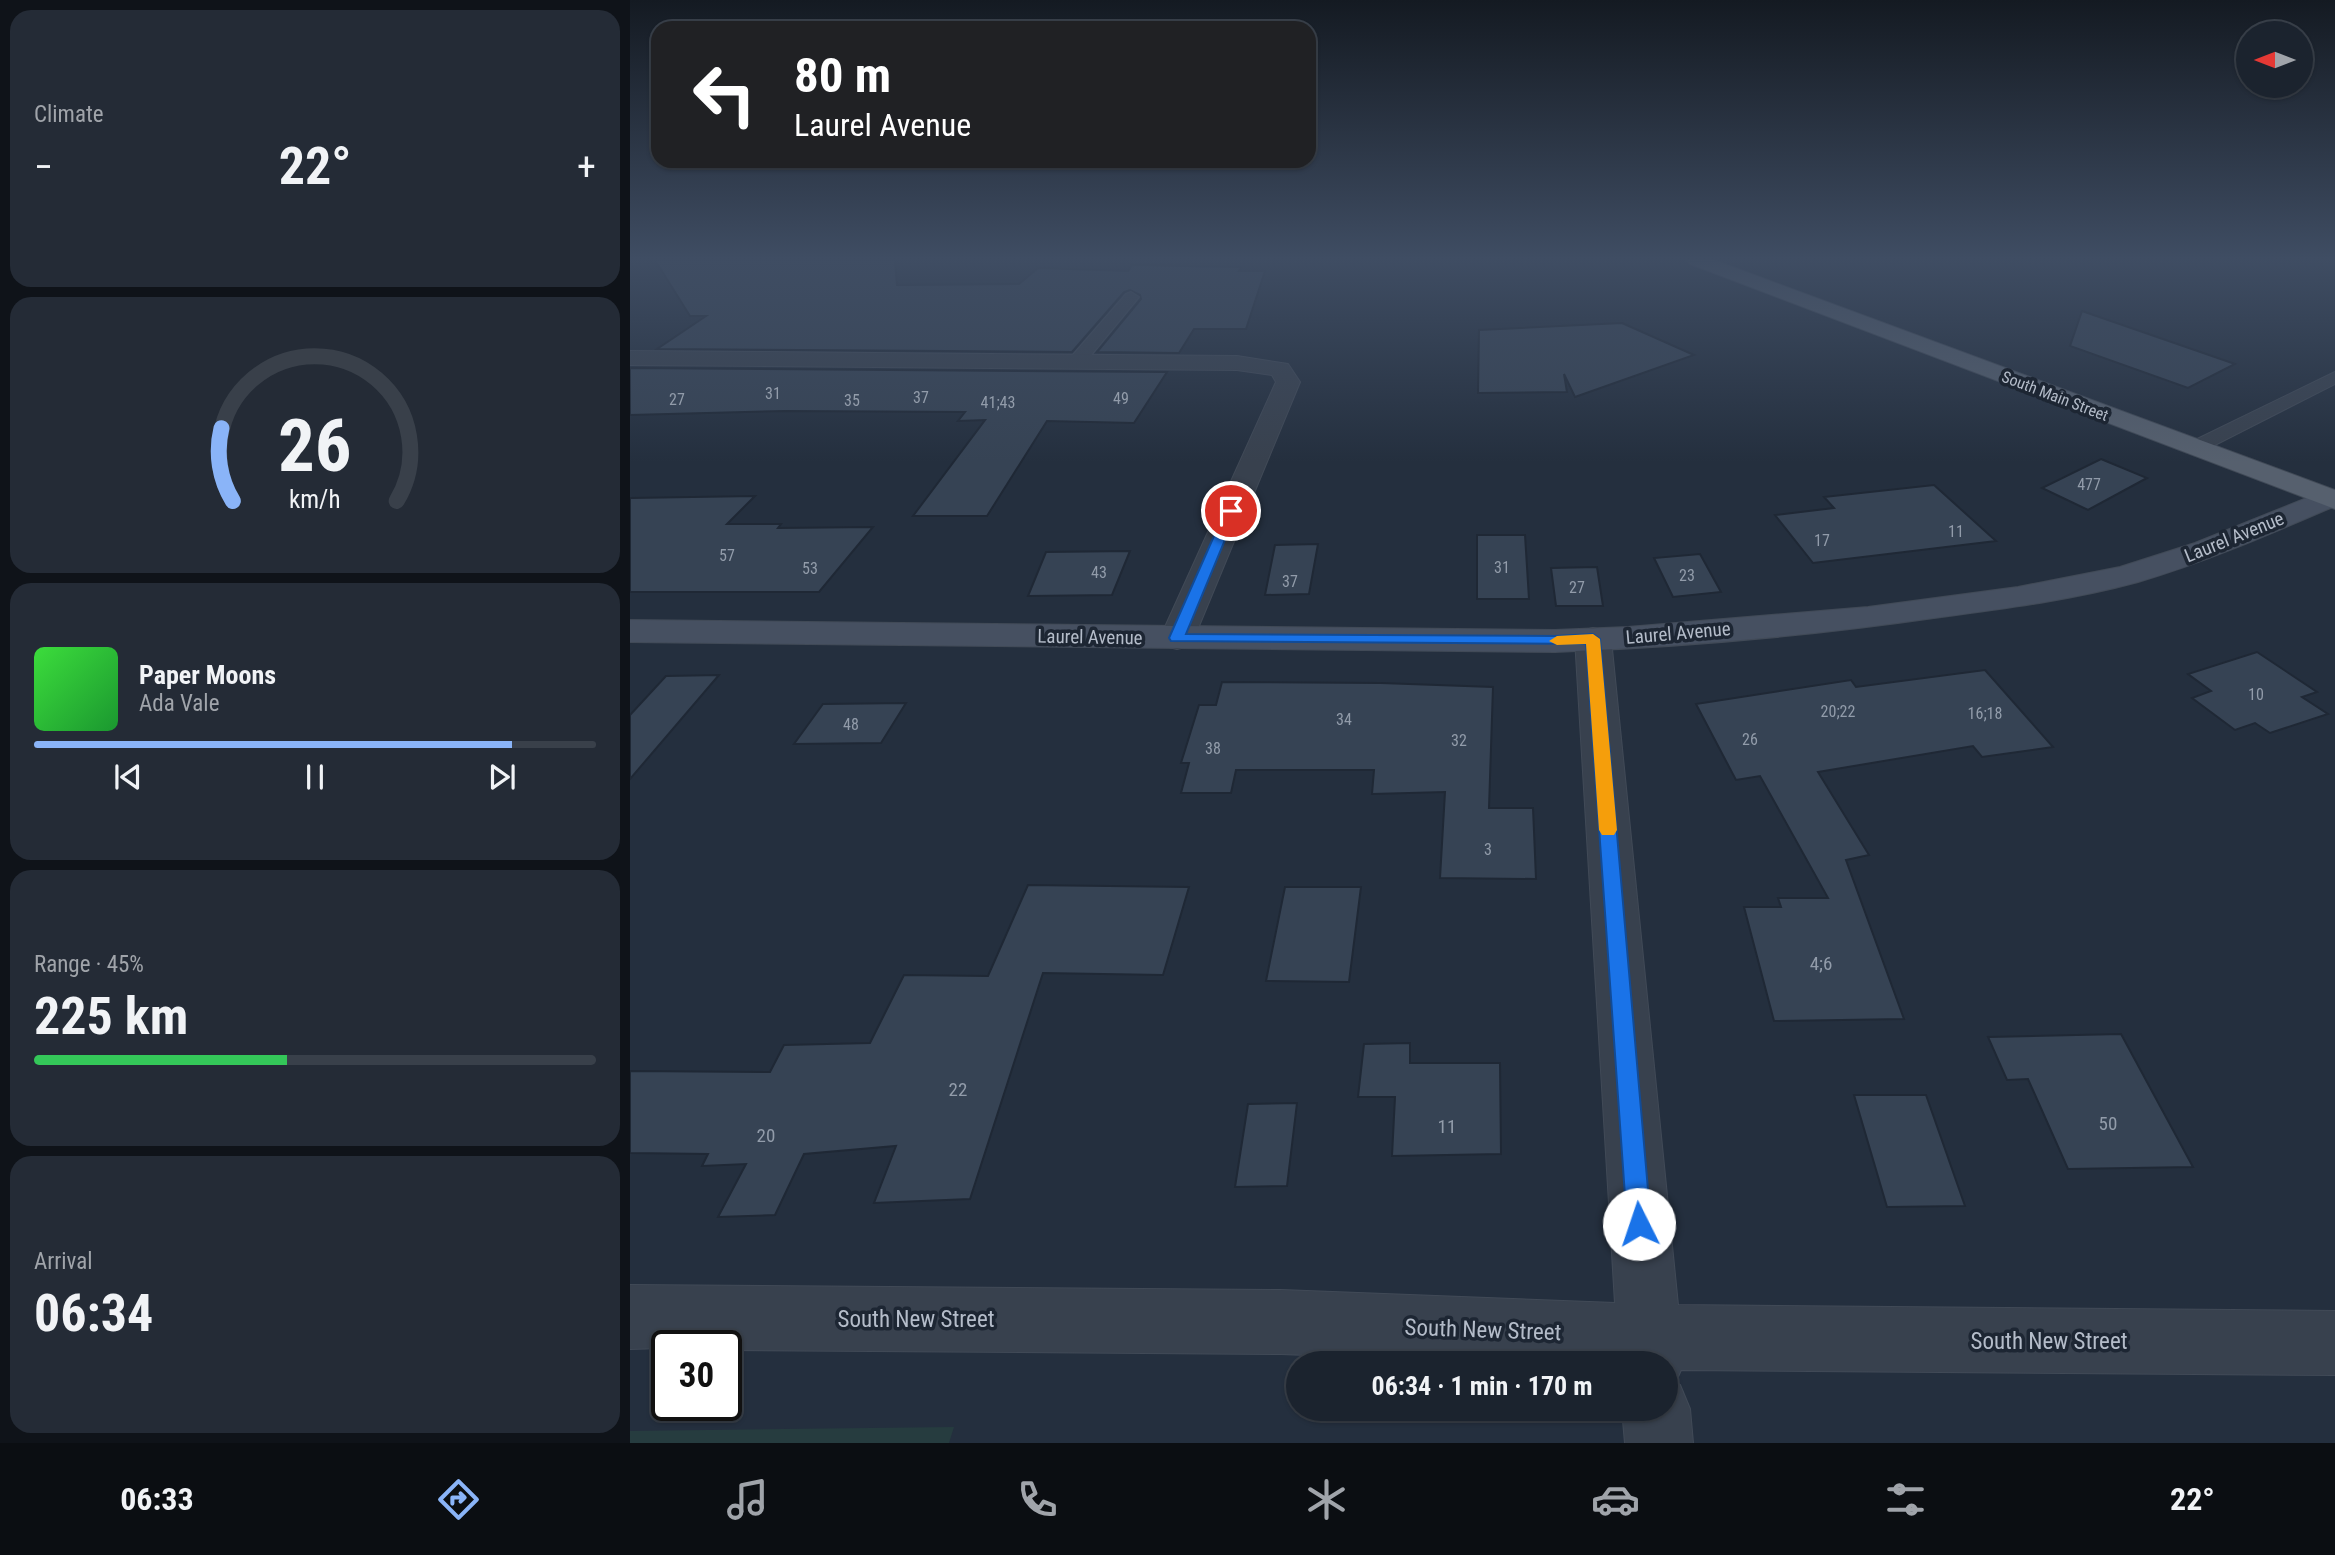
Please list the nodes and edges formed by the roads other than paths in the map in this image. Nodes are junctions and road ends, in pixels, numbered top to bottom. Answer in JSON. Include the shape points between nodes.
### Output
{"nodes":[{"id":1,"x":1105,"y":327,"type":"edge"},
{"id":2,"x":1875,"y":327,"type":"edge"},
{"id":3,"x":630,"y":358,"type":"edge"},
{"id":4,"x":1077,"y":361,"type":"junction"},
{"id":5,"x":2335,"y":377,"type":"edge"},
{"id":6,"x":2315,"y":387,"type":"junction"},
{"id":7,"x":2335,"y":393,"type":"edge"},
{"id":8,"x":2194,"y":448,"type":"junction"},
{"id":9,"x":2332,"y":499,"type":"edge"},
{"id":10,"x":630,"y":631,"type":"edge"},
{"id":11,"x":1177,"y":638,"type":"junction"},
{"id":12,"x":1593,"y":639,"type":"junction"},
{"id":13,"x":630,"y":1317,"type":"edge"},
{"id":14,"x":2335,"y":1343,"type":"edge"},
{"id":15,"x":1649,"y":1350,"type":"edge"},
{"id":16,"x":1657,"y":1421,"type":"edge"},
{"id":17,"x":1659,"y":1443,"type":"edge"}],
"edges":[{"from":1,"to":4,"type":"lane"},
{"from":2,"to":8,"type":"main road","name":"South Main Street"},
{"from":3,"to":4,"type":"street"},
{"from":4,"to":11,"type":"street","via":[[1237,363],[1273,367],[1288,382]]},
{"from":5,"to":6,"type":"lane"},
{"from":6,"to":7,"type":"lane"},
{"from":6,"to":8,"type":"lane"},
{"from":8,"to":9,"type":"main road","name":"South Main Street"},
{"from":9,"to":12,"type":"main road","name":"Laurel Avenue","via":[[2183,558],[2018,597],[1868,617]]},
{"from":10,"to":11,"type":"main road","name":"Laurel Avenue"},
{"from":11,"to":12,"type":"main road","name":"Laurel Avenue"},
{"from":12,"to":15,"type":"street"},
{"from":13,"to":15,"type":"street","name":"South New Street","via":[[1281,1322]]},
{"from":14,"to":15,"type":"street","name":"South New Street","via":[[1745,1340]]},
{"from":16,"to":17,"type":"street"}]}
